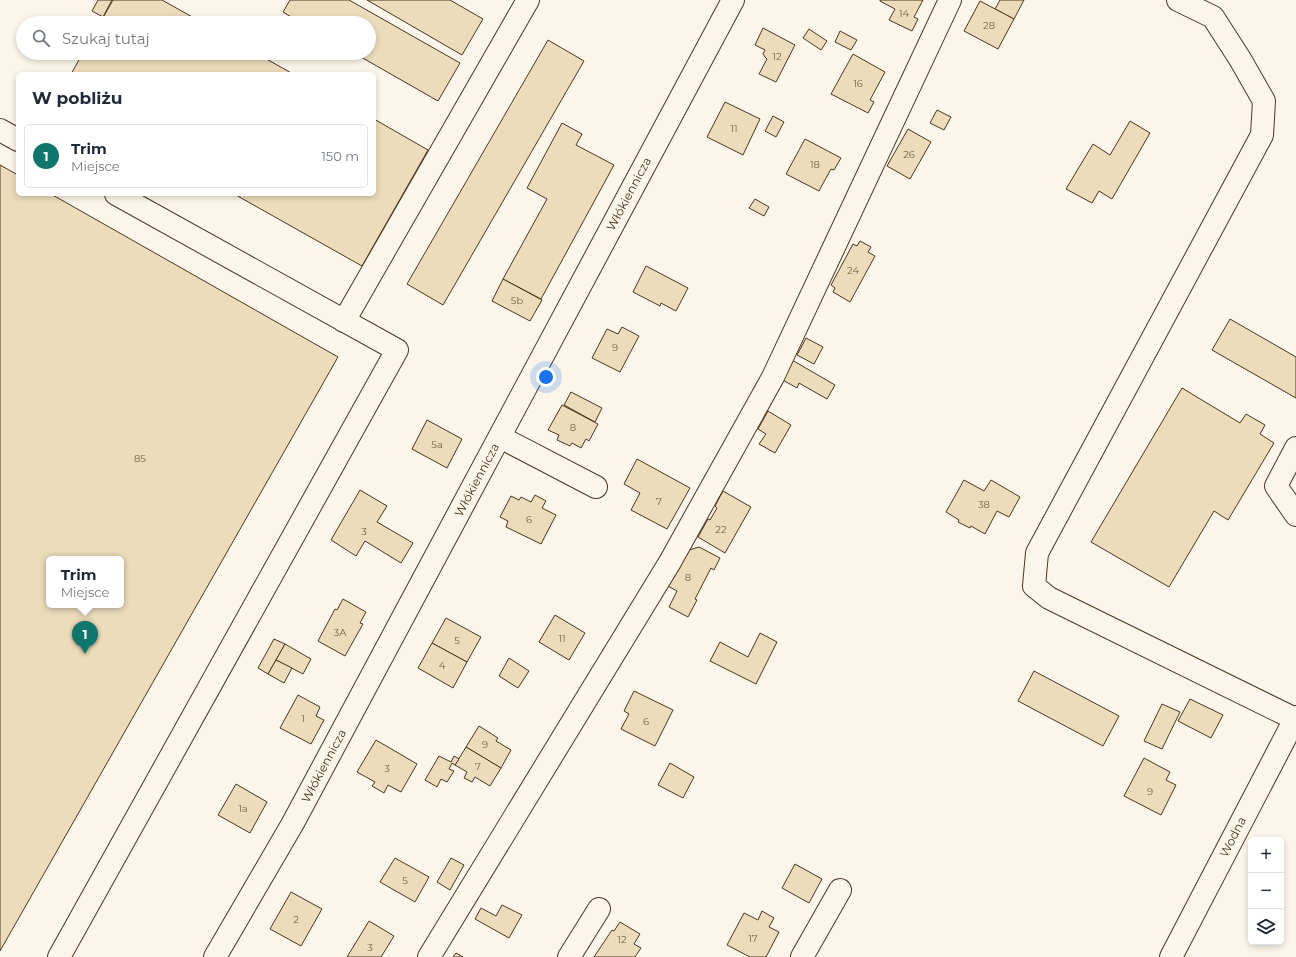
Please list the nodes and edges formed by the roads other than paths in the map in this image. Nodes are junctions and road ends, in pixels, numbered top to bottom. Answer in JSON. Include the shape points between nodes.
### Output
{"nodes":[{"id":1,"x":528,"y":0,"type":"edge"},
{"id":2,"x":733,"y":0,"type":"edge"},
{"id":3,"x":950,"y":0,"type":"edge"},
{"id":4,"x":1178,"y":0,"type":"edge"},
{"id":5,"x":0,"y":130,"type":"edge"},
{"id":6,"x":16,"y":139,"type":"edge"},
{"id":7,"x":120,"y":196,"type":"edge"},
{"id":8,"x":344,"y":321,"type":"junction"},
{"id":9,"x":500,"y":437,"type":"junction"},
{"id":10,"x":1296,"y":448,"type":"edge"},
{"id":11,"x":596,"y":488,"type":"dead end"},
{"id":12,"x":1296,"y":515,"type":"edge"},
{"id":13,"x":1295,"y":718,"type":"edge"},
{"id":14,"x":840,"y":890,"type":"dead end"},
{"id":15,"x":599,"y":909,"type":"dead end"},
{"id":16,"x":59,"y":957,"type":"edge"},
{"id":17,"x":215,"y":957,"type":"edge"},
{"id":18,"x":429,"y":957,"type":"edge"},
{"id":19,"x":569,"y":957,"type":"edge"},
{"id":20,"x":802,"y":957,"type":"edge"},
{"id":21,"x":1171,"y":957,"type":"edge"}],
"edges":[{"from":1,"to":8,"type":"street"},
{"from":2,"to":9,"type":"street","name":"Włókiennicza"},
{"from":3,"to":18,"type":"street","via":[[772,377],[670,562]]},
{"from":4,"to":13,"type":"street","via":[[1213,17],[1240,59],[1264,101],[1262,135],[1037,553],[1034,586],[1049,598]]},
{"from":5,"to":6,"type":"street"},
{"from":7,"to":8,"type":"street"},
{"from":8,"to":16,"type":"street","via":[[397,350]]},
{"from":9,"to":11,"type":"street"},
{"from":9,"to":17,"type":"street","name":"Włókiennicza","via":[[294,824]]},
{"from":10,"to":12,"type":"street","via":[[1276,486]]},
{"from":13,"to":21,"type":"street","name":"Wodna"},
{"from":14,"to":20,"type":"street"},
{"from":15,"to":19,"type":"street"}]}
